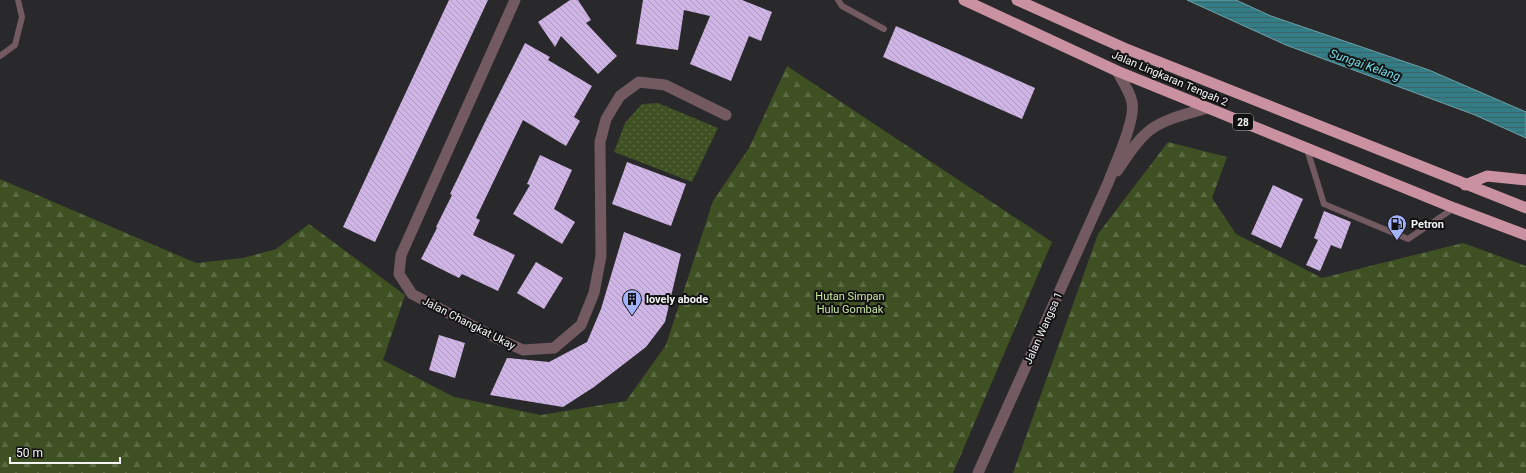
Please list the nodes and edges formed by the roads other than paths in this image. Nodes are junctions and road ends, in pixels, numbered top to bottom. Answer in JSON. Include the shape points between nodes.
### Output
{"nodes":[{"id":1,"x":18,"y":0,"type":"edge"},
{"id":2,"x":524,"y":0,"type":"edge"},
{"id":3,"x":838,"y":0,"type":"edge"},
{"id":4,"x":964,"y":0,"type":"edge"},
{"id":5,"x":1017,"y":0,"type":"edge"},
{"id":6,"x":513,"y":4,"type":"edge"},
{"id":7,"x":884,"y":29,"type":"dead end"},
{"id":8,"x":0,"y":56,"type":"edge"},
{"id":9,"x":1117,"y":71,"type":"junction"},
{"id":10,"x":1207,"y":108,"type":"junction"},
{"id":11,"x":726,"y":115,"type":"dead end"},
{"id":12,"x":1307,"y":148,"type":"junction"},
{"id":13,"x":1526,"y":180,"type":"edge"},
{"id":14,"x":1108,"y":183,"type":"junction"},
{"id":15,"x":1464,"y":185,"type":"junction"},
{"id":16,"x":1454,"y":208,"type":"junction"},
{"id":17,"x":1526,"y":208,"type":"edge"},
{"id":18,"x":1526,"y":236,"type":"edge"},
{"id":19,"x":978,"y":473,"type":"edge"}],
"edges":[{"from":1,"to":8,"type":"lane","via":[[22,17],[15,45]]},
{"from":2,"to":6,"type":"street"},
{"from":3,"to":7,"type":"lane","via":[[842,6]]},
{"from":4,"to":9,"type":"highway","name":"Jalan Lingkaran Tengah 2","number":"28"},
{"from":5,"to":15,"type":"highway","name":"Jalan Lingkaran Tengah 2","number":"28","via":[[1124,48]]},
{"from":6,"to":11,"type":"street","name":"Jalan Changkat Ukay","via":[[401,255],[399,274],[412,294],[496,338],[523,350],[554,348],[581,325],[594,293],[601,256],[600,142],[606,119],[620,96],[639,82],[665,85]]},
{"from":9,"to":10,"type":"highway","name":"Jalan Lingkaran Tengah 2","number":"28"},
{"from":9,"to":14,"type":"street","name":"Jalan Wangsa 1","via":[[1132,101],[1132,114]]},
{"from":10,"to":12,"type":"highway","name":"Jalan Lingkaran Tengah 2","number":"28"},
{"from":10,"to":14,"type":"street","name":"Jalan Wangsa 1","via":[[1165,122],[1150,130]]},
{"from":12,"to":16,"type":"highway","name":"Jalan Lingkaran Tengah 2","number":"28"},
{"from":12,"to":16,"type":"lane","via":[[1324,204],[1408,238]]},
{"from":13,"to":15,"type":"highway","via":[[1487,176]]},
{"from":14,"to":19,"type":"street","name":"Jalan Wangsa 1"},
{"from":15,"to":17,"type":"highway","name":"Jalan Lingkaran Tengah 2","number":"28"},
{"from":16,"to":18,"type":"highway","name":"Jalan Lingkaran Tengah 2","number":"28"}]}
